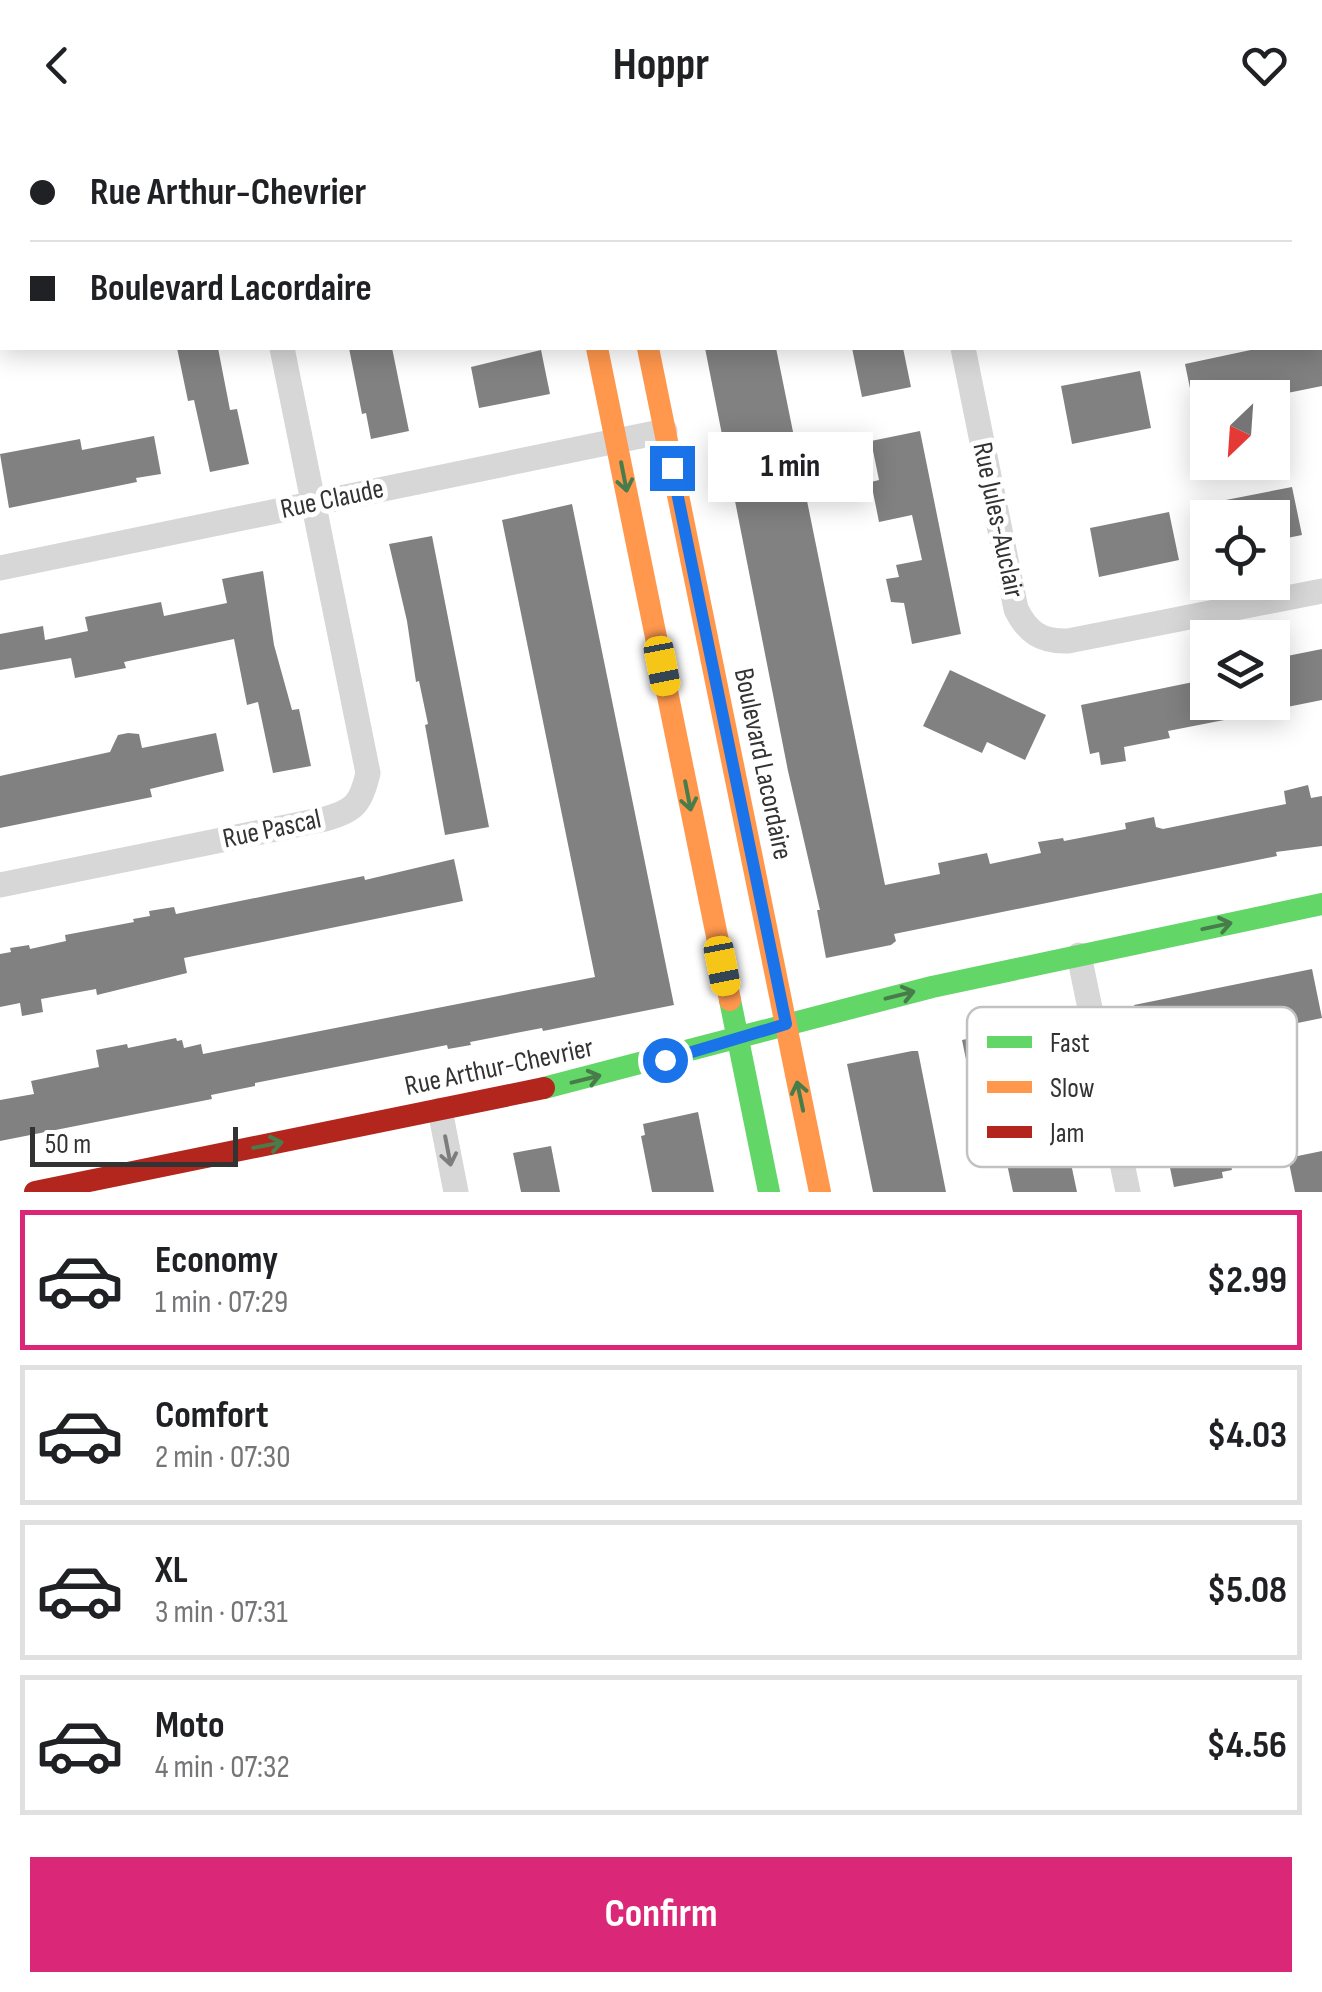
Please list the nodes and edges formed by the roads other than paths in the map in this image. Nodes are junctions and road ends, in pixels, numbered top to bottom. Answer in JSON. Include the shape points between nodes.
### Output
{"nodes":[{"id":1,"x":282,"y":350,"type":"edge"},
{"id":2,"x":597,"y":350,"type":"edge"},
{"id":3,"x":648,"y":350,"type":"edge"},
{"id":4,"x":963,"y":350,"type":"edge"},
{"id":5,"x":665,"y":431,"type":"junction"},
{"id":6,"x":616,"y":440,"type":"junction"},
{"id":7,"x":315,"y":503,"type":"junction"},
{"id":8,"x":0,"y":568,"type":"edge"},
{"id":9,"x":1322,"y":591,"type":"edge"},
{"id":10,"x":0,"y":885,"type":"edge"},
{"id":11,"x":1322,"y":904,"type":"edge"},
{"id":12,"x":1079,"y":955,"type":"junction"},
{"id":13,"x":1090,"y":1007,"type":"edge"},
{"id":14,"x":786,"y":1024,"type":"junction"},
{"id":15,"x":738,"y":1041,"type":"junction"},
{"id":16,"x":440,"y":1110,"type":"junction"},
{"id":17,"x":1123,"y":1167,"type":"edge"},
{"id":18,"x":35,"y":1192,"type":"edge"},
{"id":19,"x":456,"y":1192,"type":"edge"},
{"id":20,"x":769,"y":1192,"type":"edge"},
{"id":21,"x":820,"y":1192,"type":"edge"},
{"id":22,"x":1128,"y":1192,"type":"edge"}],
"edges":[{"from":1,"to":7,"type":"street","name":"Rue Pascal"},
{"from":2,"to":6,"type":"main road"},
{"from":3,"to":5,"type":"main road","name":"Boulevard Lacordaire"},
{"from":4,"to":9,"type":"street","name":"Rue Jules-Auclair","via":[[1016,609],[1034,635],[1068,641]]},
{"from":5,"to":6,"type":"street","name":"Rue Claude"},
{"from":5,"to":14,"type":"main road","name":"Boulevard Lacordaire"},
{"from":6,"to":7,"type":"street","name":"Rue Claude"},
{"from":6,"to":15,"type":"main road","one_way":true},
{"from":7,"to":8,"type":"street","name":"Rue Claude"},
{"from":7,"to":10,"type":"street","name":"Rue Pascal","via":[[368,774],[363,794],[348,812]]},
{"from":12,"to":11,"type":"main road","name":"Rue Arthur-Chevrier","one_way":true},
{"from":12,"to":13,"type":"street"},
{"from":14,"to":12,"type":"main road","name":"Rue Arthur-Chevrier","one_way":true},
{"from":14,"to":15,"type":"main road","name":"Rue Arthur-Chevrier"},
{"from":21,"to":14,"type":"main road","name":"Boulevard Lacordaire","one_way":true},
{"from":16,"to":15,"type":"main road","name":"Rue Arthur-Chevrier","one_way":true},
{"from":15,"to":20,"type":"main road"},
{"from":18,"to":16,"type":"main road","name":"Rue Arthur-Chevrier","one_way":true},
{"from":16,"to":19,"type":"street","one_way":true},
{"from":17,"to":22,"type":"street"}]}
